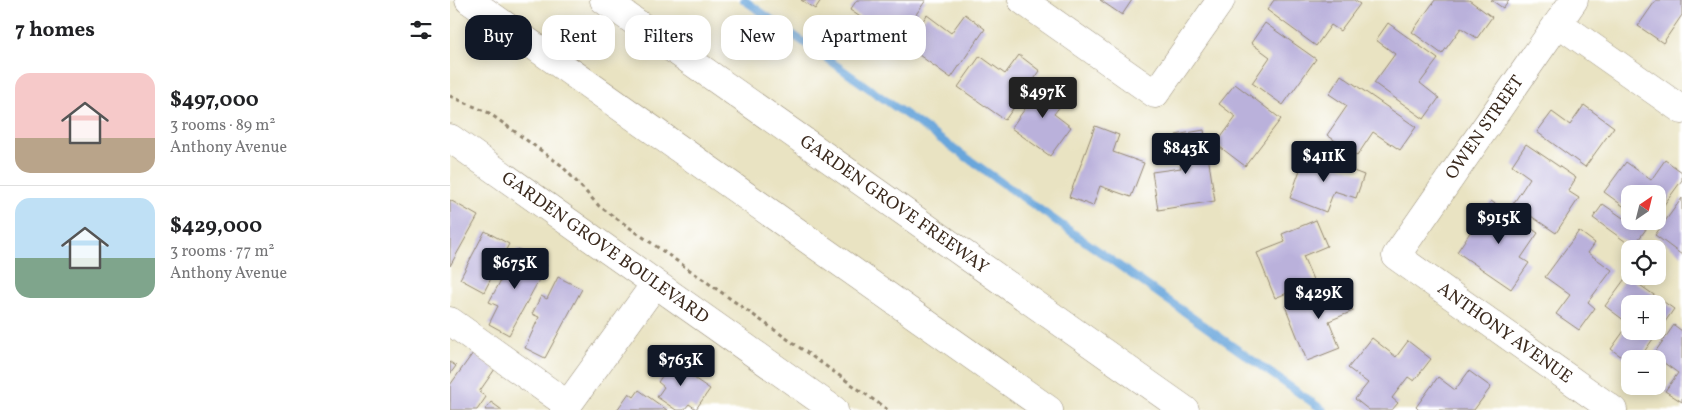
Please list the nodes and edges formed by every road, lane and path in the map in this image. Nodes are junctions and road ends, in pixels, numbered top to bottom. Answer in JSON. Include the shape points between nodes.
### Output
{"nodes":[{"id":1,"x":469,"y":0,"type":"edge"},
{"id":2,"x":604,"y":0,"type":"edge"},
{"id":3,"x":1022,"y":0,"type":"edge"},
{"id":4,"x":1221,"y":0,"type":"edge"},
{"id":5,"x":1574,"y":0,"type":"edge"},
{"id":6,"x":1558,"y":23,"type":"junction"},
{"id":7,"x":450,"y":96,"type":"edge"},
{"id":8,"x":1682,"y":110,"type":"edge"},
{"id":9,"x":450,"y":138,"type":"edge"},
{"id":10,"x":1396,"y":256,"type":"joint"},
{"id":11,"x":655,"y":284,"type":"junction"},
{"id":12,"x":450,"y":321,"type":"edge"},
{"id":13,"x":566,"y":408,"type":"edge"},
{"id":14,"x":826,"y":408,"type":"edge"},
{"id":15,"x":888,"y":410,"type":"edge"},
{"id":16,"x":1049,"y":410,"type":"edge"},
{"id":17,"x":1186,"y":410,"type":"edge"},
{"id":18,"x":1613,"y":410,"type":"edge"}],
"edges":[{"from":1,"to":16,"type":"main road"},
{"from":2,"to":17,"type":"main road","name":"GARDEN GROVE FREEWAY"},
{"from":3,"to":4,"type":"main road","via":[[1155,94]]},
{"from":5,"to":6,"type":"main road","name":"OWEN STREET"},
{"from":6,"to":8,"type":"main road"},
{"from":6,"to":10,"type":"main road","name":"OWEN STREET"},
{"from":7,"to":15,"type":"path","via":[[489,113],[561,165],[599,206]]},
{"from":9,"to":11,"type":"main road","name":"GARDEN GROVE BOULEVARD"},
{"from":10,"to":18,"type":"main road","name":"ANTHONY AVENUE"},
{"from":11,"to":13,"type":"main road"},
{"from":11,"to":14,"type":"main road","name":"GARDEN GROVE BOULEVARD"},
{"from":12,"to":13,"type":"main road"}]}
